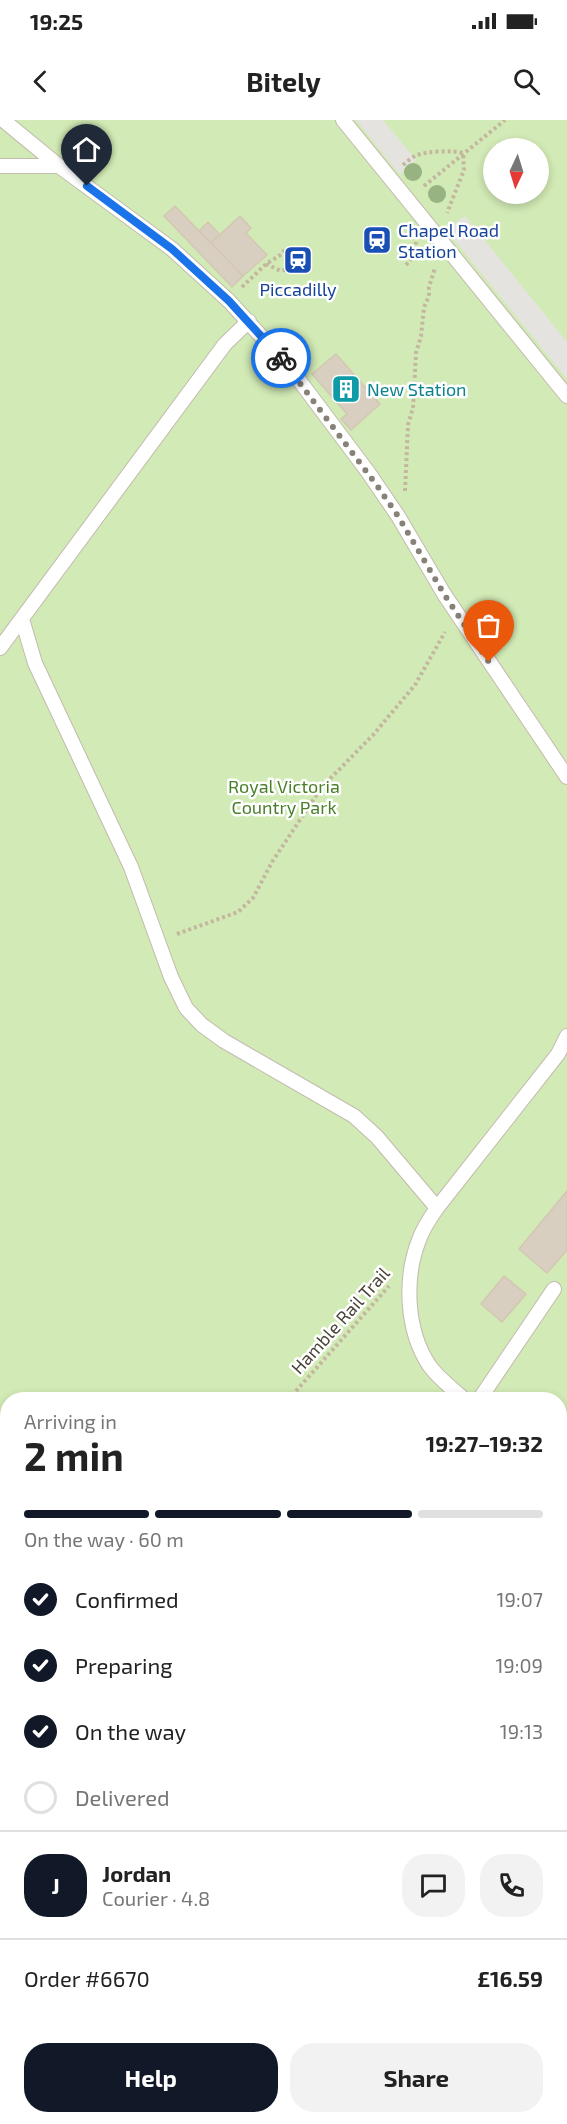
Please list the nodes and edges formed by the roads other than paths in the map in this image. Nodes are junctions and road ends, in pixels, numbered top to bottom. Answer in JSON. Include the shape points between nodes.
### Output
{"nodes":[{"id":1,"x":3,"y":120,"type":"edge"},
{"id":2,"x":343,"y":120,"type":"edge"},
{"id":3,"x":0,"y":166,"type":"edge"},
{"id":4,"x":59,"y":166,"type":"junction"},
{"id":5,"x":249,"y":321,"type":"junction"},
{"id":6,"x":567,"y":396,"type":"edge"},
{"id":7,"x":22,"y":619,"type":"junction"},
{"id":8,"x":0,"y":648,"type":"edge"},
{"id":9,"x":567,"y":777,"type":"edge"},
{"id":10,"x":567,"y":1036,"type":"edge"},
{"id":11,"x":437,"y":1208,"type":"junction"},
{"id":12,"x":554,"y":1289,"type":"dead end"},
{"id":13,"x":456,"y":1392,"type":"edge"},
{"id":14,"x":484,"y":1392,"type":"edge"}],
"edges":[{"from":1,"to":4,"type":"lane"},
{"from":2,"to":6,"type":"lane"},
{"from":3,"to":4,"type":"lane"},
{"from":4,"to":5,"type":"lane","via":[[172,249]]},
{"from":5,"to":7,"type":"lane","via":[[225,344]]},
{"from":5,"to":9,"type":"lane","via":[[290,368],[368,472]]},
{"from":7,"to":8,"type":"lane"},
{"from":7,"to":11,"type":"lane","via":[[36,663],[131,867],[186,1008],[224,1041],[354,1116],[377,1137]]},
{"from":10,"to":11,"type":"lane","via":[[558,1054]]},
{"from":11,"to":13,"type":"lane","via":[[425,1226],[413,1258],[411,1310],[415,1334],[429,1365]]},
{"from":12,"to":14,"type":"lane"}]}
